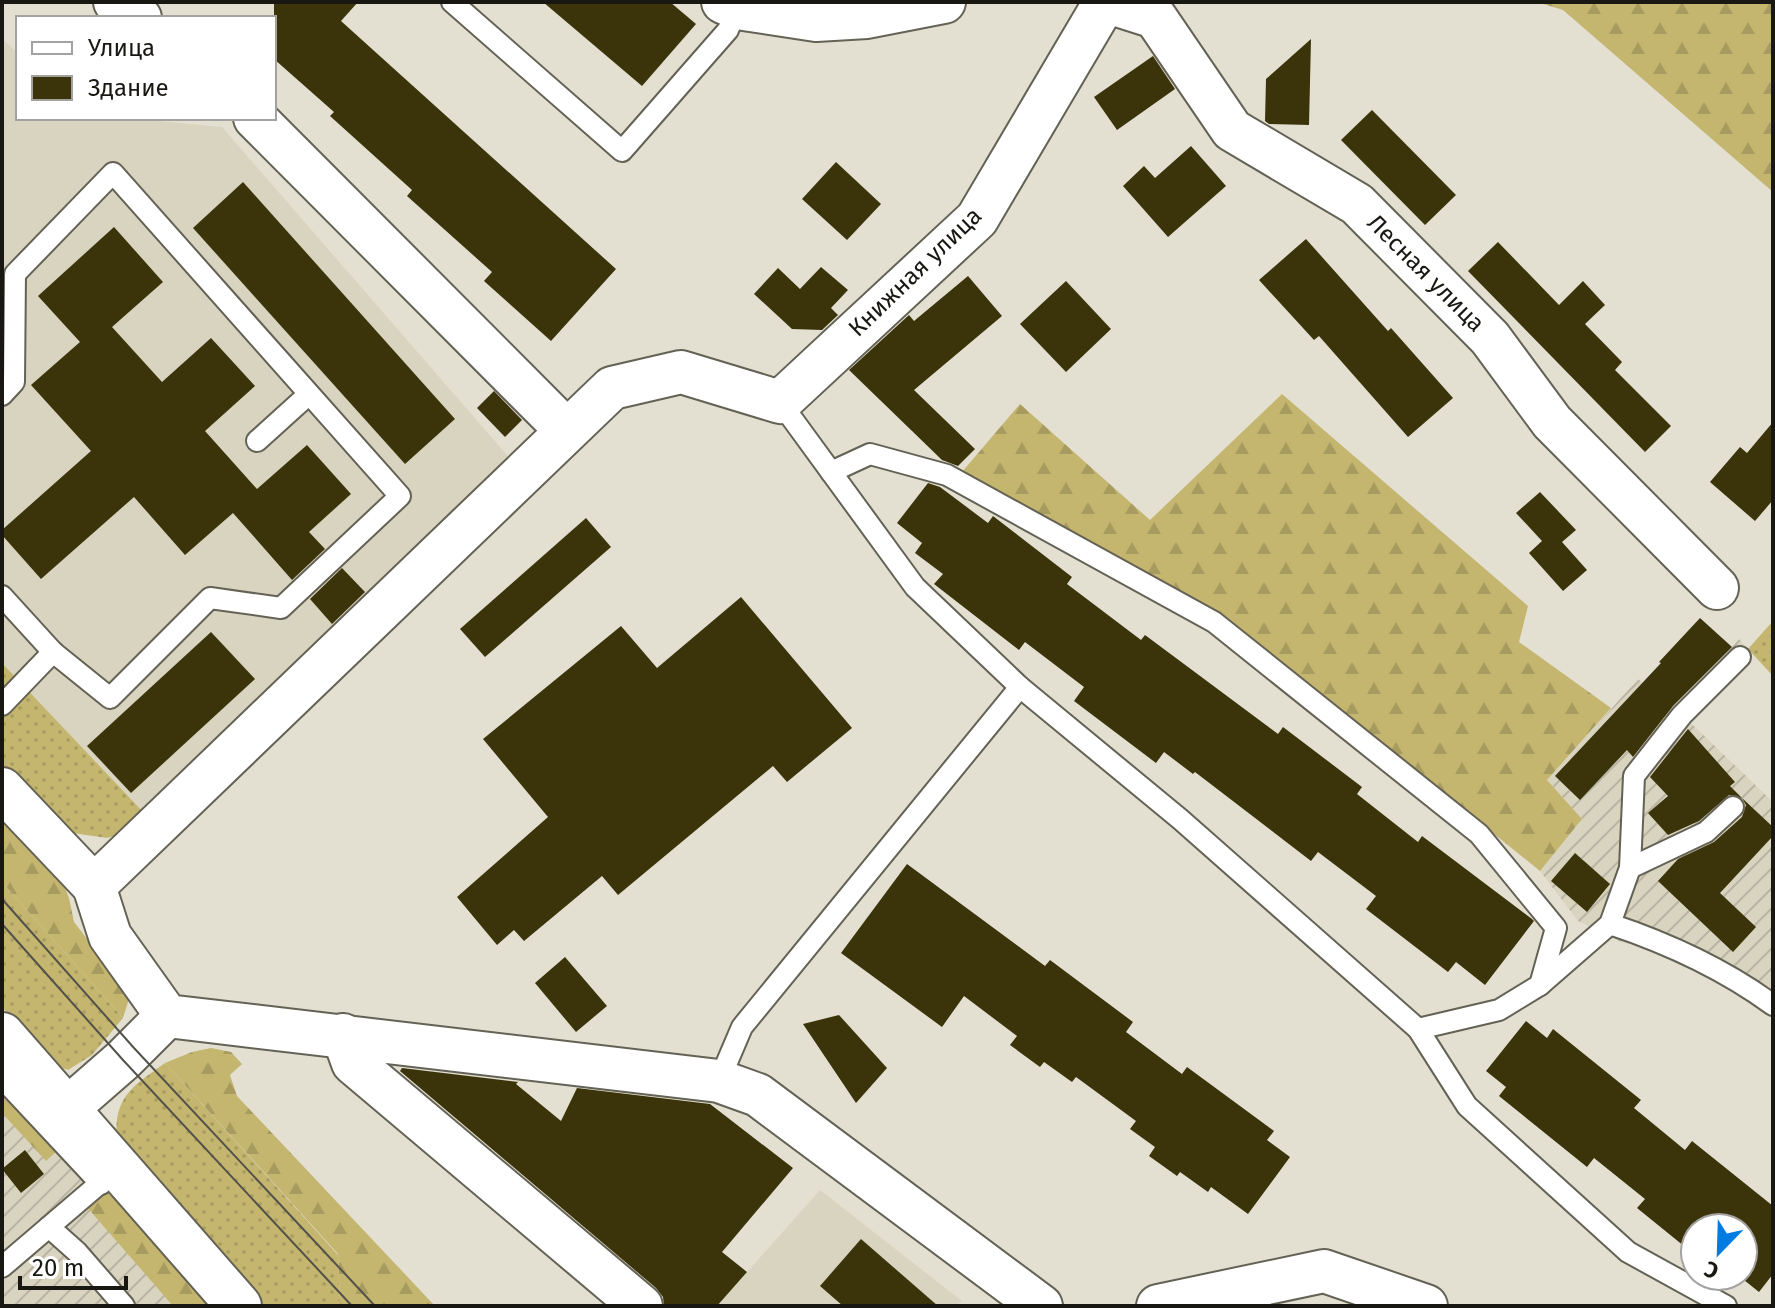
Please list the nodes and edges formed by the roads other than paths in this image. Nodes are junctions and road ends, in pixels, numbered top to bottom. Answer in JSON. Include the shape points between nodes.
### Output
{"nodes":[{"id":1,"x":115,"y":2,"type":"edge"},
{"id":2,"x":452,"y":2,"type":"edge"},
{"id":3,"x":944,"y":2,"type":"edge"},
{"id":4,"x":1106,"y":2,"type":"edge"},
{"id":5,"x":730,"y":5,"type":"edge"},
{"id":6,"x":137,"y":16,"type":"edge"},
{"id":7,"x":257,"y":120,"type":"edge"},
{"id":8,"x":309,"y":394,"type":"junction"},
{"id":9,"x":2,"y":395,"type":"edge"},
{"id":10,"x":780,"y":402,"type":"junction"},
{"id":11,"x":566,"y":430,"type":"junction"},
{"id":12,"x":257,"y":441,"type":"dead end"},
{"id":13,"x":831,"y":472,"type":"junction"},
{"id":14,"x":1717,"y":588,"type":"dead end"},
{"id":15,"x":2,"y":596,"type":"edge"},
{"id":16,"x":53,"y":652,"type":"junction"},
{"id":17,"x":1740,"y":657,"type":"dead end"},
{"id":18,"x":1020,"y":687,"type":"junction"},
{"id":19,"x":2,"y":705,"type":"edge"},
{"id":20,"x":2,"y":789,"type":"edge"},
{"id":21,"x":1733,"y":807,"type":"dead end"},
{"id":22,"x":1630,"y":868,"type":"junction"},
{"id":23,"x":94,"y":886,"type":"junction"},
{"id":24,"x":1610,"y":924,"type":"junction"},
{"id":25,"x":1540,"y":985,"type":"junction"},
{"id":26,"x":1773,"y":1005,"type":"edge"},
{"id":27,"x":167,"y":1016,"type":"junction"},
{"id":28,"x":1418,"y":1029,"type":"junction"},
{"id":29,"x":2,"y":1035,"type":"edge"},
{"id":30,"x":343,"y":1035,"type":"junction"},
{"id":31,"x":2,"y":1078,"type":"edge"},
{"id":32,"x":719,"y":1081,"type":"junction"},
{"id":33,"x":68,"y":1108,"type":"junction"},
{"id":34,"x":110,"y":1176,"type":"junction"},
{"id":35,"x":49,"y":1227,"type":"junction"},
{"id":36,"x":2,"y":1267,"type":"edge"},
{"id":37,"x":124,"y":1306,"type":"edge"},
{"id":38,"x":239,"y":1306,"type":"edge"},
{"id":39,"x":641,"y":1306,"type":"edge"},
{"id":40,"x":1041,"y":1306,"type":"edge"},
{"id":41,"x":1158,"y":1306,"type":"edge"},
{"id":42,"x":1426,"y":1306,"type":"edge"},
{"id":43,"x":1726,"y":1306,"type":"edge"}],
"edges":[{"from":1,"to":6,"type":"street"},
{"from":2,"to":5,"type":"lane","via":[[622,151],[728,30]]},
{"from":3,"to":5,"type":"street","via":[[867,17],[816,20]]},
{"from":4,"to":10,"type":"street","name":"Книжная улица","via":[[977,219]]},
{"from":4,"to":14,"type":"street","name":"Лесная улица","via":[[1155,17],[1232,130],[1357,204],[1490,338],[1552,422]]},
{"from":7,"to":11,"type":"street"},
{"from":8,"to":9,"type":"lane","via":[[113,173],[15,274],[14,382]]},
{"from":8,"to":12,"type":"lane"},
{"from":8,"to":16,"type":"lane","via":[[400,496],[281,608],[210,598],[110,698]]},
{"from":10,"to":11,"type":"street","via":[[681,372],[612,388]]},
{"from":10,"to":13,"type":"lane"},
{"from":11,"to":23,"type":"street"},
{"from":13,"to":18,"type":"lane","via":[[915,587]]},
{"from":13,"to":25,"type":"lane","via":[[870,454],[947,475],[1214,622],[1479,834],[1556,928]]},
{"from":15,"to":16,"type":"lane"},
{"from":16,"to":19,"type":"lane"},
{"from":17,"to":22,"type":"lane","via":[[1682,715],[1634,776]]},
{"from":18,"to":28,"type":"lane","via":[[1180,819]]},
{"from":18,"to":32,"type":"lane","via":[[742,1027]]},
{"from":20,"to":23,"type":"street"},
{"from":21,"to":22,"type":"lane","via":[[1706,832]]},
{"from":22,"to":24,"type":"lane"},
{"from":23,"to":27,"type":"street","via":[[110,936]]},
{"from":24,"to":25,"type":"lane"},
{"from":24,"to":26,"type":"lane","via":[[1657,940]]},
{"from":25,"to":28,"type":"lane","via":[[1499,1010]]},
{"from":27,"to":30,"type":"street"},
{"from":27,"to":33,"type":"street"},
{"from":28,"to":43,"type":"lane","via":[[1467,1106],[1628,1252]]},
{"from":29,"to":33,"type":"street"},
{"from":30,"to":32,"type":"street"},
{"from":30,"to":39,"type":"street","via":[[353,1063]]},
{"from":31,"to":34,"type":"lane"},
{"from":32,"to":40,"type":"street","via":[[758,1095]]},
{"from":33,"to":34,"type":"street"},
{"from":34,"to":35,"type":"lane"},
{"from":34,"to":38,"type":"street"},
{"from":35,"to":36,"type":"lane"},
{"from":35,"to":37,"type":"lane"},
{"from":41,"to":42,"type":"street","via":[[1324,1271]]}]}
